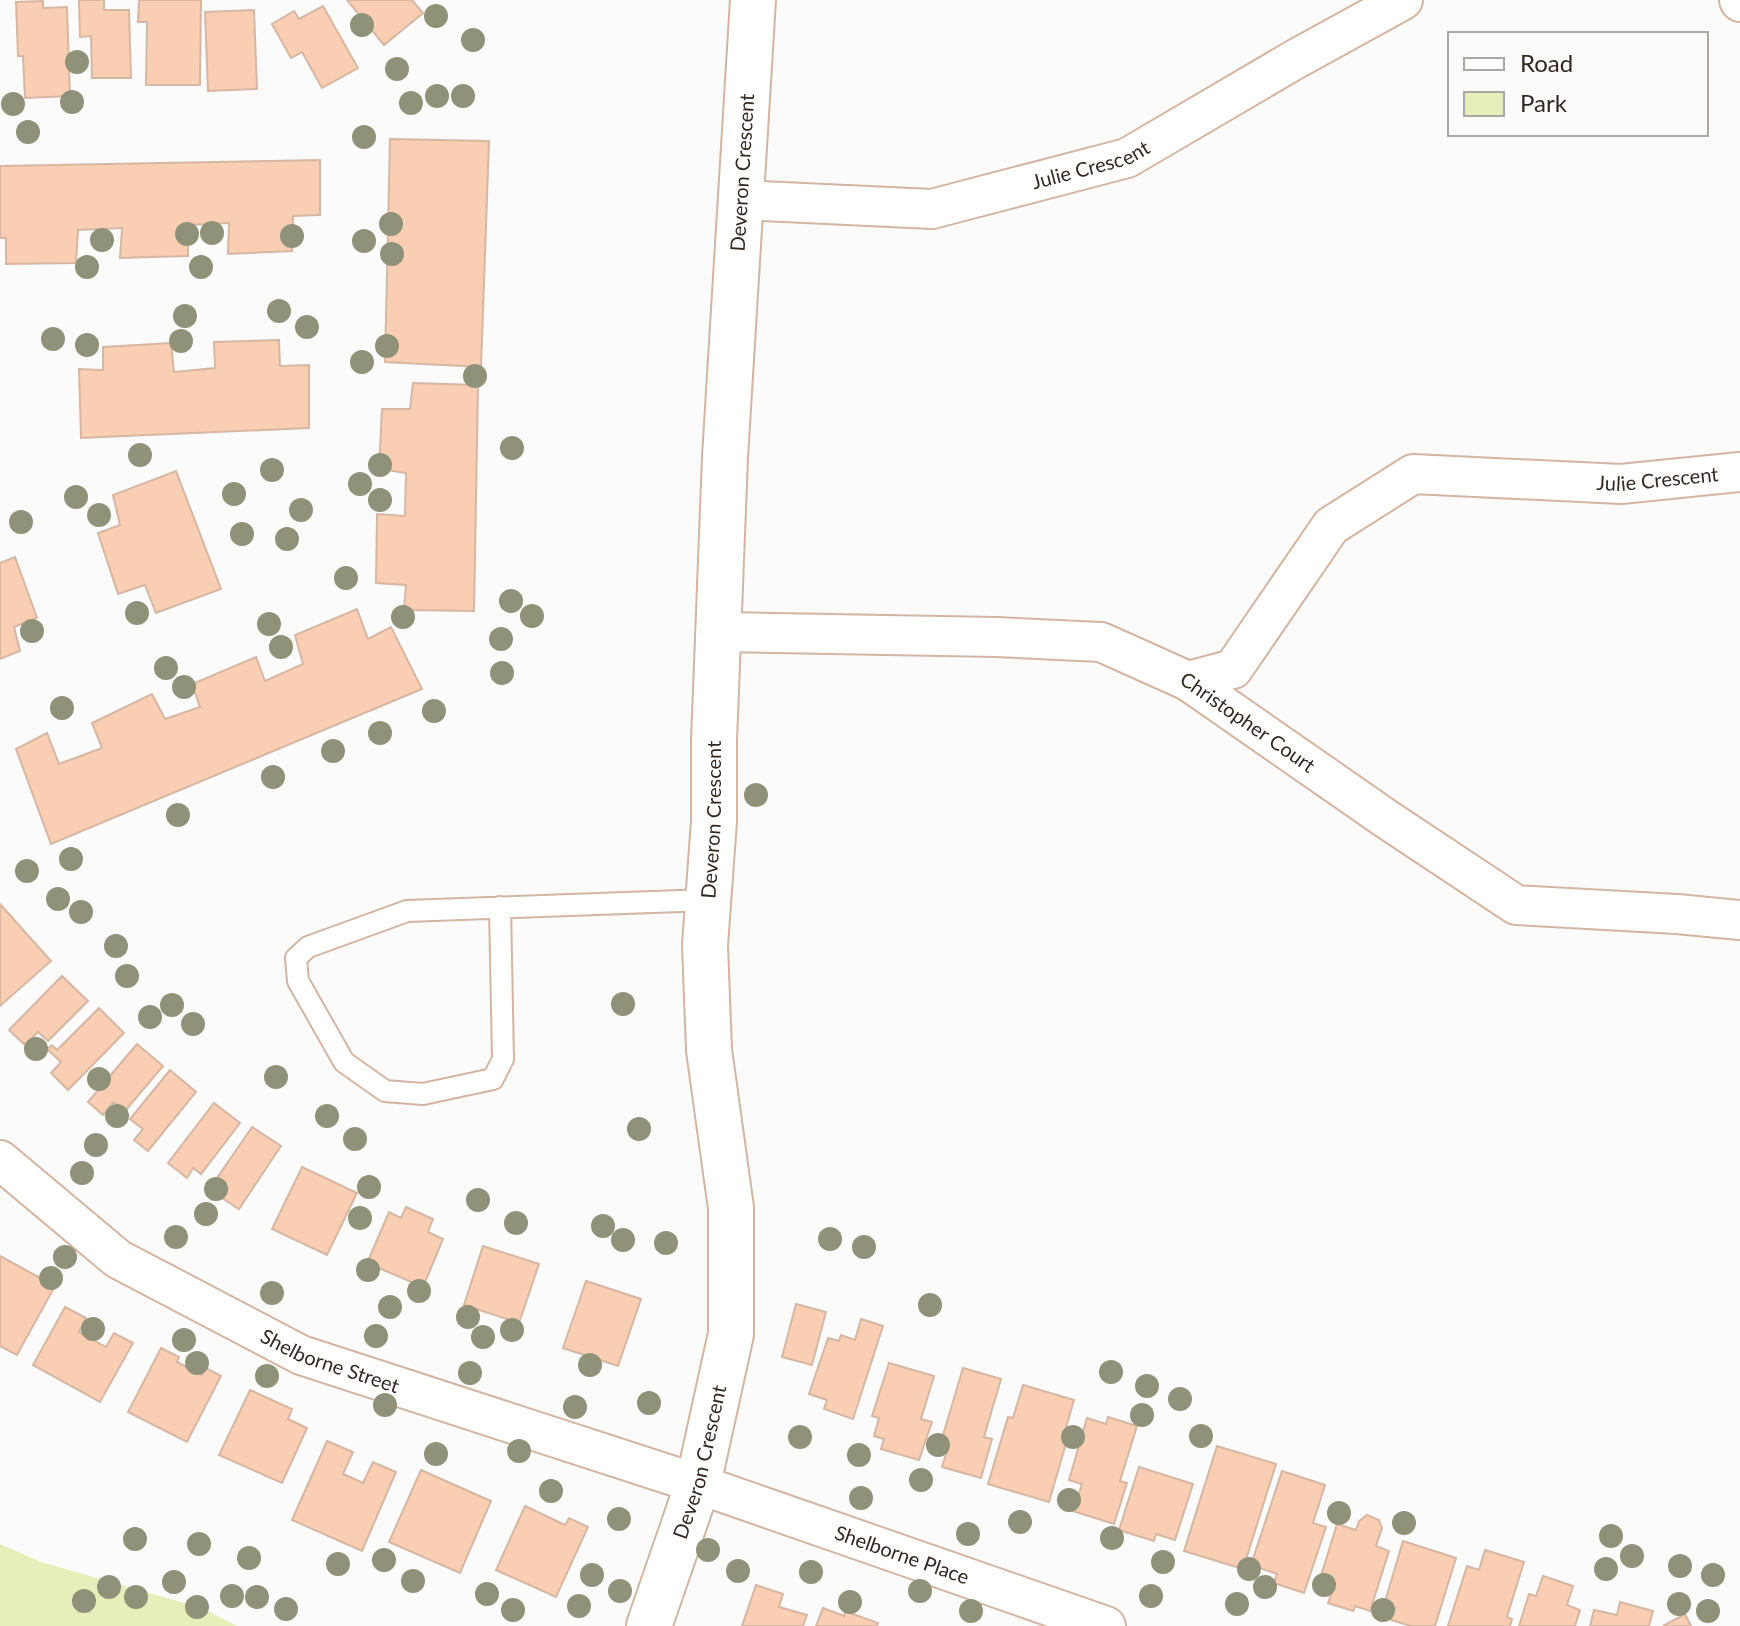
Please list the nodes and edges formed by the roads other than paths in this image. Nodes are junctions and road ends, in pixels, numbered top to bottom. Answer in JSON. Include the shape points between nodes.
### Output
{"nodes":[{"id":1,"x":753,"y":0,"type":"edge"},
{"id":2,"x":1403,"y":0,"type":"edge"},
{"id":3,"x":741,"y":200,"type":"junction"},
{"id":4,"x":1740,"y":472,"type":"edge"},
{"id":5,"x":719,"y":632,"type":"junction"},
{"id":6,"x":1188,"y":681,"type":"junction"},
{"id":7,"x":708,"y":900,"type":"junction"},
{"id":8,"x":500,"y":907,"type":"junction"},
{"id":9,"x":1740,"y":920,"type":"edge"},
{"id":10,"x":0,"y":1160,"type":"edge"},
{"id":11,"x":698,"y":1484,"type":"junction"},
{"id":12,"x":649,"y":1626,"type":"edge"},
{"id":13,"x":1106,"y":1626,"type":"edge"}],
"edges":[{"from":1,"to":3,"type":"street","name":"Deveron Crescent"},
{"from":2,"to":3,"type":"street","name":"Julie Crescent","via":[[1127,158],[932,209]]},
{"from":3,"to":5,"type":"street","name":"Deveron Crescent"},
{"from":4,"to":6,"type":"street","name":"Julie Crescent","via":[[1621,484],[1413,474],[1331,526],[1233,669]]},
{"from":5,"to":6,"type":"street","name":"Christopher Court","via":[[1101,642]]},
{"from":5,"to":7,"type":"street","name":"Deveron Crescent"},
{"from":6,"to":9,"type":"street","name":"Christopher Court","via":[[1516,905]]},
{"from":7,"to":8,"type":"lane"},
{"from":7,"to":11,"type":"street","name":"Deveron Crescent","via":[[709,1050],[731,1208],[731,1334]]},
{"from":8,"to":8,"type":"lane","via":[[407,911],[308,947],[296,958],[298,981],[344,1062],[385,1091],[423,1094],[493,1079],[503,1059]]},
{"from":10,"to":11,"type":"street","name":"Shelborne Street","via":[[118,1259],[301,1355]]},
{"from":11,"to":12,"type":"street","name":"Deveron Crescent"},
{"from":11,"to":13,"type":"street","name":"Shelborne Place"}]}
